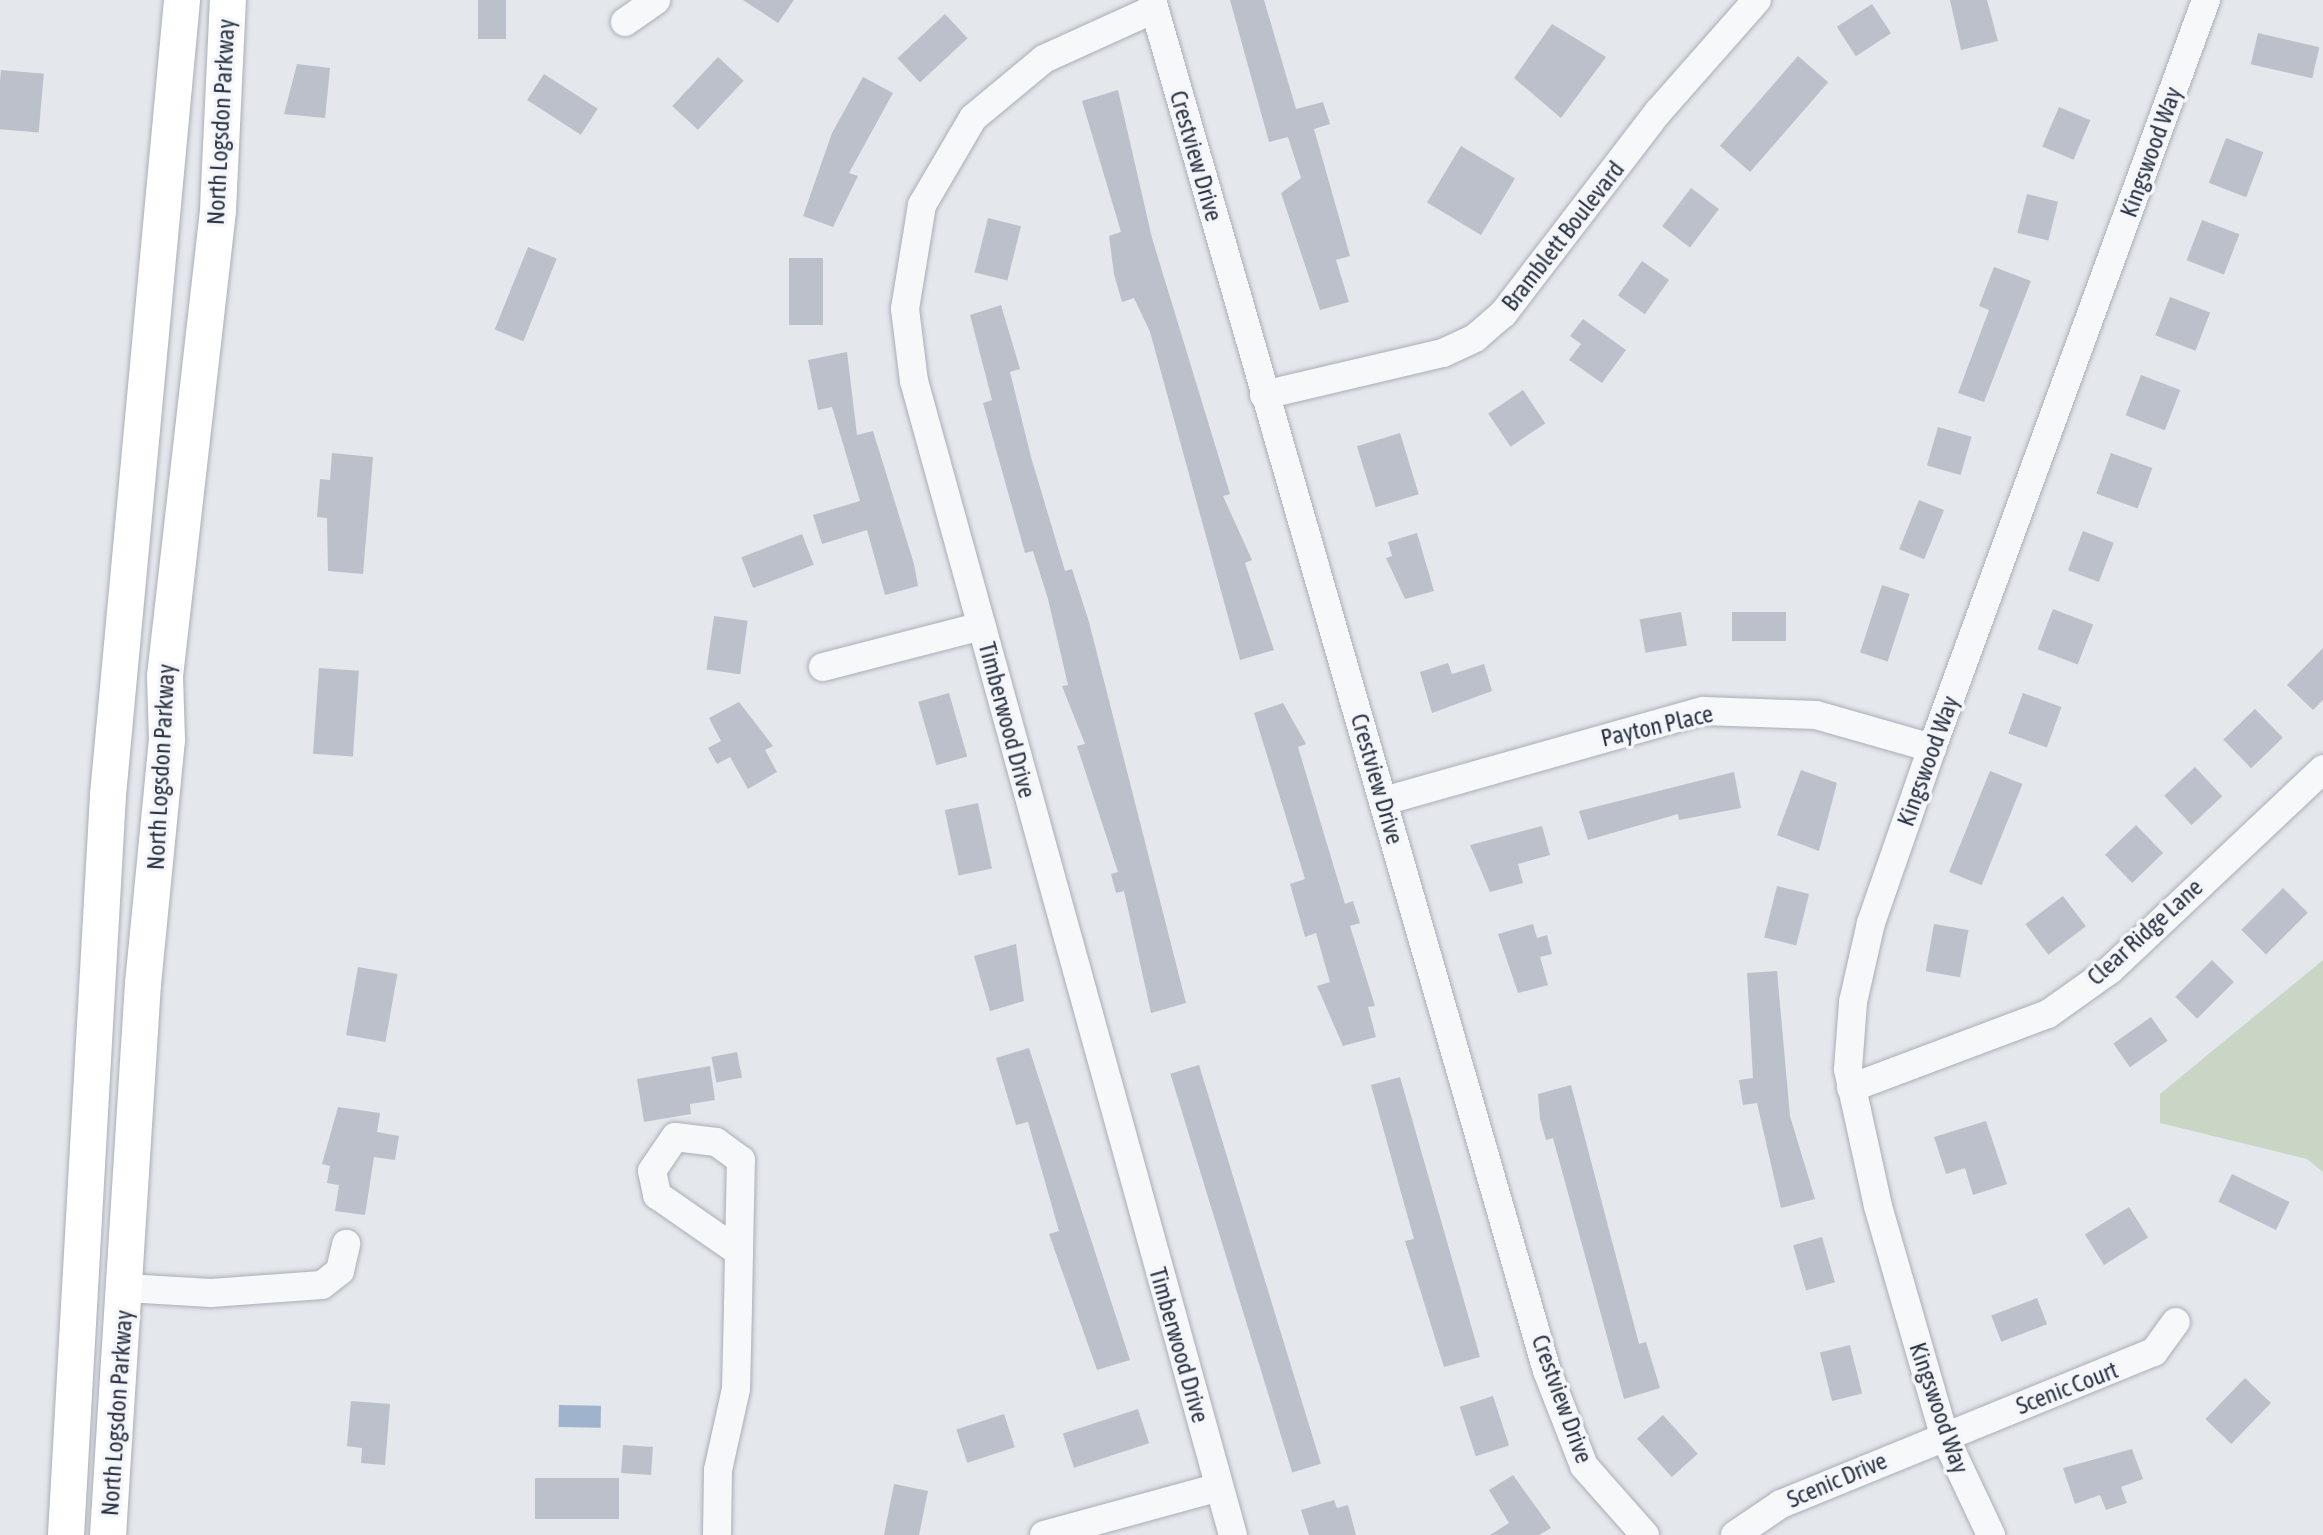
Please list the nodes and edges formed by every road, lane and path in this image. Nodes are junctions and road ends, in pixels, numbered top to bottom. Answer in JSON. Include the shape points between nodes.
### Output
{"nodes":[{"id":1,"x":182,"y":0,"type":"edge"},
{"id":2,"x":228,"y":0,"type":"edge"},
{"id":3,"x":656,"y":0,"type":"edge"},
{"id":4,"x":1757,"y":0,"type":"edge"},
{"id":5,"x":2206,"y":0,"type":"edge"},
{"id":6,"x":1153,"y":4,"type":"edge"},
{"id":7,"x":625,"y":22,"type":"dead end"},
{"id":8,"x":1264,"y":395,"type":"junction"},
{"id":9,"x":125,"y":586,"type":"junction"},
{"id":10,"x":175,"y":587,"type":"junction"},
{"id":11,"x":982,"y":626,"type":"junction"},
{"id":12,"x":823,"y":667,"type":"dead end"},
{"id":13,"x":1932,"y":748,"type":"junction"},
{"id":14,"x":2323,"y":769,"type":"edge"},
{"id":15,"x":1384,"y":801,"type":"junction"},
{"id":16,"x":1851,"y":1088,"type":"junction"},
{"id":17,"x":346,"y":1244,"type":"dead end"},
{"id":18,"x":739,"y":1252,"type":"dead end"},
{"id":19,"x":78,"y":1256,"type":"junction"},
{"id":20,"x":127,"y":1276,"type":"junction"},
{"id":21,"x":2176,"y":1322,"type":"dead end"},
{"id":22,"x":1944,"y":1435,"type":"junction"},
{"id":23,"x":1219,"y":1487,"type":"junction"},
{"id":24,"x":66,"y":1535,"type":"edge"},
{"id":25,"x":108,"y":1535,"type":"edge"},
{"id":26,"x":717,"y":1535,"type":"edge"},
{"id":27,"x":1044,"y":1535,"type":"edge"},
{"id":28,"x":1233,"y":1535,"type":"edge"},
{"id":29,"x":1645,"y":1535,"type":"edge"},
{"id":30,"x":1735,"y":1535,"type":"edge"},
{"id":31,"x":1991,"y":1535,"type":"edge"}],
"edges":[{"from":1,"to":9,"type":"main road","name":"North Logsdon Parkway"},
{"from":2,"to":10,"type":"main road","name":"North Logsdon Parkway","via":[[218,210]]},
{"from":3,"to":7,"type":"street"},
{"from":4,"to":8,"type":"street","name":"Bramblett Boulevard","via":[[1659,111],[1503,314],[1475,338],[1443,353]]},
{"from":5,"to":13,"type":"street","name":"Kingswood Way"},
{"from":6,"to":8,"type":"street","name":"Crestview Drive"},
{"from":6,"to":11,"type":"street","name":"Timberwood Drive","via":[[1069,45],[995,95],[935,174],[912,239],[905,309],[911,369]]},
{"from":8,"to":15,"type":"street","name":"Crestview Drive"},
{"from":9,"to":10,"type":"main road"},
{"from":9,"to":19,"type":"main road","name":"North Logsdon Parkway"},
{"from":10,"to":20,"type":"main road","name":"North Logsdon Parkway"},
{"from":11,"to":12,"type":"street"},
{"from":11,"to":23,"type":"street","name":"Timberwood Drive"},
{"from":13,"to":15,"type":"street","name":"Payton Place","via":[[1816,715],[1703,711]]},
{"from":13,"to":16,"type":"street","name":"Kingswood Way","via":[[1860,962]]},
{"from":14,"to":16,"type":"street","name":"Clear Ridge Lane","via":[[2110,970],[2048,1014]]},
{"from":15,"to":29,"type":"street","name":"Crestview Drive","via":[[1570,1437],[1601,1490]]},
{"from":16,"to":22,"type":"street","name":"Kingswood Way"},
{"from":17,"to":20,"type":"street","via":[[340,1271],[322,1285],[211,1293]]},
{"from":18,"to":26,"type":"street","via":[[736,1389],[718,1470]]},
{"from":19,"to":20,"type":"main road"},
{"from":19,"to":24,"type":"main road","name":"North Logsdon Parkway"},
{"from":20,"to":25,"type":"main road","name":"North Logsdon Parkway"},
{"from":21,"to":22,"type":"street","name":"Scenic Court","via":[[2154,1352]]},
{"from":22,"to":30,"type":"street","name":"Scenic Drive","via":[[1781,1504]]},
{"from":22,"to":31,"type":"street","name":"Kingswood Way"},
{"from":23,"to":27,"type":"street"},
{"from":23,"to":28,"type":"street","name":"Timberwood Drive"}]}
